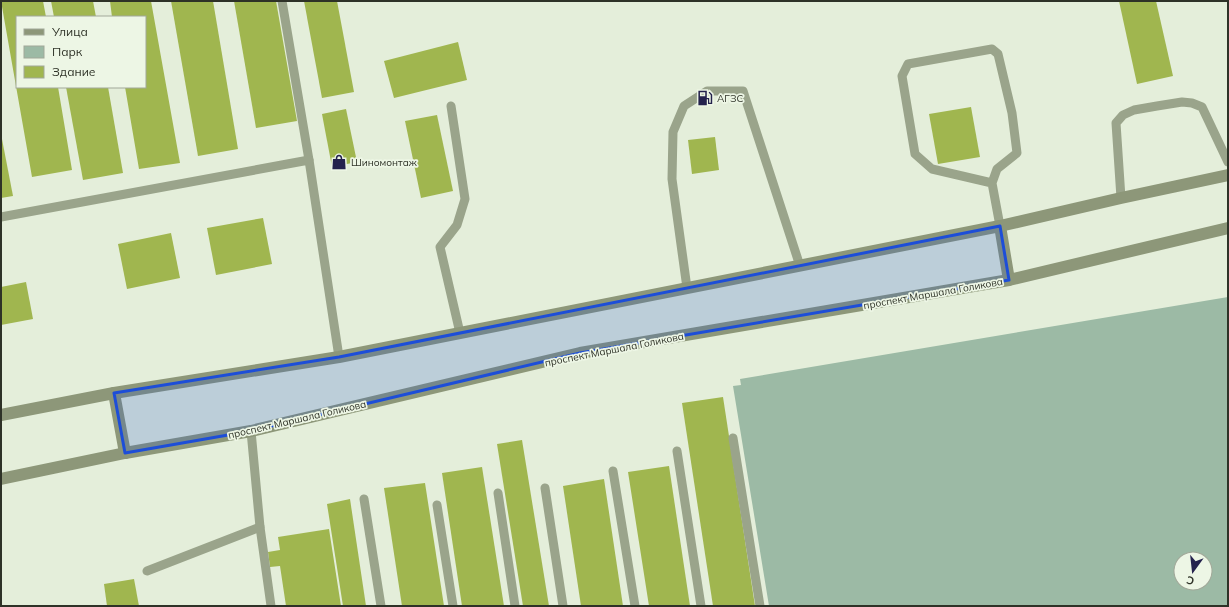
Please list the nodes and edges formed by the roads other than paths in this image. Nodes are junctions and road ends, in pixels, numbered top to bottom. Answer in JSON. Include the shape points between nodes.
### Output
{"nodes":[{"id":1,"x":282,"y":1,"type":"edge"},
{"id":2,"x":451,"y":106,"type":"dead end"},
{"id":3,"x":310,"y":160,"type":"junction"},
{"id":4,"x":1228,"y":162,"type":"edge"},
{"id":5,"x":1228,"y":176,"type":"edge"},
{"id":6,"x":992,"y":184,"type":"junction"},
{"id":7,"x":1121,"y":198,"type":"junction"},
{"id":8,"x":1,"y":217,"type":"edge"},
{"id":9,"x":1000,"y":226,"type":"junction"},
{"id":10,"x":1228,"y":228,"type":"edge"},
{"id":11,"x":800,"y":266,"type":"junction"},
{"id":12,"x":1009,"y":280,"type":"junction"},
{"id":13,"x":687,"y":288,"type":"junction"},
{"id":14,"x":460,"y":332,"type":"junction"},
{"id":15,"x":339,"y":357,"type":"junction"},
{"id":16,"x":114,"y":393,"type":"junction"},
{"id":17,"x":1,"y":415,"type":"edge"},
{"id":18,"x":251,"y":431,"type":"junction"},
{"id":19,"x":733,"y":438,"type":"dead end"},
{"id":20,"x":677,"y":451,"type":"dead end"},
{"id":21,"x":125,"y":453,"type":"junction"},
{"id":22,"x":613,"y":470,"type":"dead end"},
{"id":23,"x":1,"y":479,"type":"edge"},
{"id":24,"x":545,"y":488,"type":"dead end"},
{"id":25,"x":498,"y":493,"type":"dead end"},
{"id":26,"x":364,"y":499,"type":"dead end"},
{"id":27,"x":437,"y":505,"type":"dead end"},
{"id":28,"x":260,"y":527,"type":"junction"},
{"id":29,"x":147,"y":571,"type":"dead end"},
{"id":30,"x":272,"y":606,"type":"edge"},
{"id":31,"x":381,"y":606,"type":"edge"},
{"id":32,"x":453,"y":606,"type":"edge"},
{"id":33,"x":515,"y":606,"type":"edge"},
{"id":34,"x":564,"y":606,"type":"edge"},
{"id":35,"x":635,"y":606,"type":"edge"},
{"id":36,"x":701,"y":606,"type":"edge"},
{"id":37,"x":760,"y":606,"type":"edge"}],
"edges":[{"from":1,"to":3,"type":"lane"},
{"from":2,"to":14,"type":"lane","via":[[465,199],[457,225],[440,247]]},
{"from":3,"to":8,"type":"lane"},
{"from":3,"to":15,"type":"lane"},
{"from":4,"to":7,"type":"lane","via":[[1202,107],[1182,102],[1134,110],[1123,115],[1116,123]]},
{"from":5,"to":7,"type":"main road"},
{"from":6,"to":6,"type":"lane","via":[[997,169],[1017,153],[1012,113],[998,54],[992,49],[908,64],[902,76],[916,154],[932,169]]},
{"from":6,"to":9,"type":"lane"},
{"from":7,"to":9,"type":"main road"},
{"from":9,"to":11,"type":"main road"},
{"from":9,"to":12,"type":"main road"},
{"from":10,"to":12,"type":"main road","name":"проспект Маршала Голикова"},
{"from":11,"to":13,"type":"main road"},
{"from":11,"to":13,"type":"lane","via":[[743,91],[707,91],[684,106],[673,132],[672,179]]},
{"from":12,"to":18,"type":"main road","name":"проспект Маршала Голикова","via":[[580,353]]},
{"from":13,"to":14,"type":"main road"},
{"from":14,"to":15,"type":"main road"},
{"from":15,"to":16,"type":"main road"},
{"from":16,"to":17,"type":"main road"},
{"from":16,"to":21,"type":"main road"},
{"from":18,"to":21,"type":"main road","name":"проспект Маршала Голикова"},
{"from":18,"to":28,"type":"lane"},
{"from":19,"to":37,"type":"lane"},
{"from":20,"to":36,"type":"lane"},
{"from":21,"to":23,"type":"main road","name":"проспект Маршала Голикова"},
{"from":22,"to":35,"type":"lane"},
{"from":24,"to":34,"type":"lane"},
{"from":25,"to":33,"type":"lane"},
{"from":26,"to":31,"type":"lane"},
{"from":27,"to":32,"type":"lane"},
{"from":28,"to":29,"type":"lane"},
{"from":28,"to":30,"type":"lane"}]}
